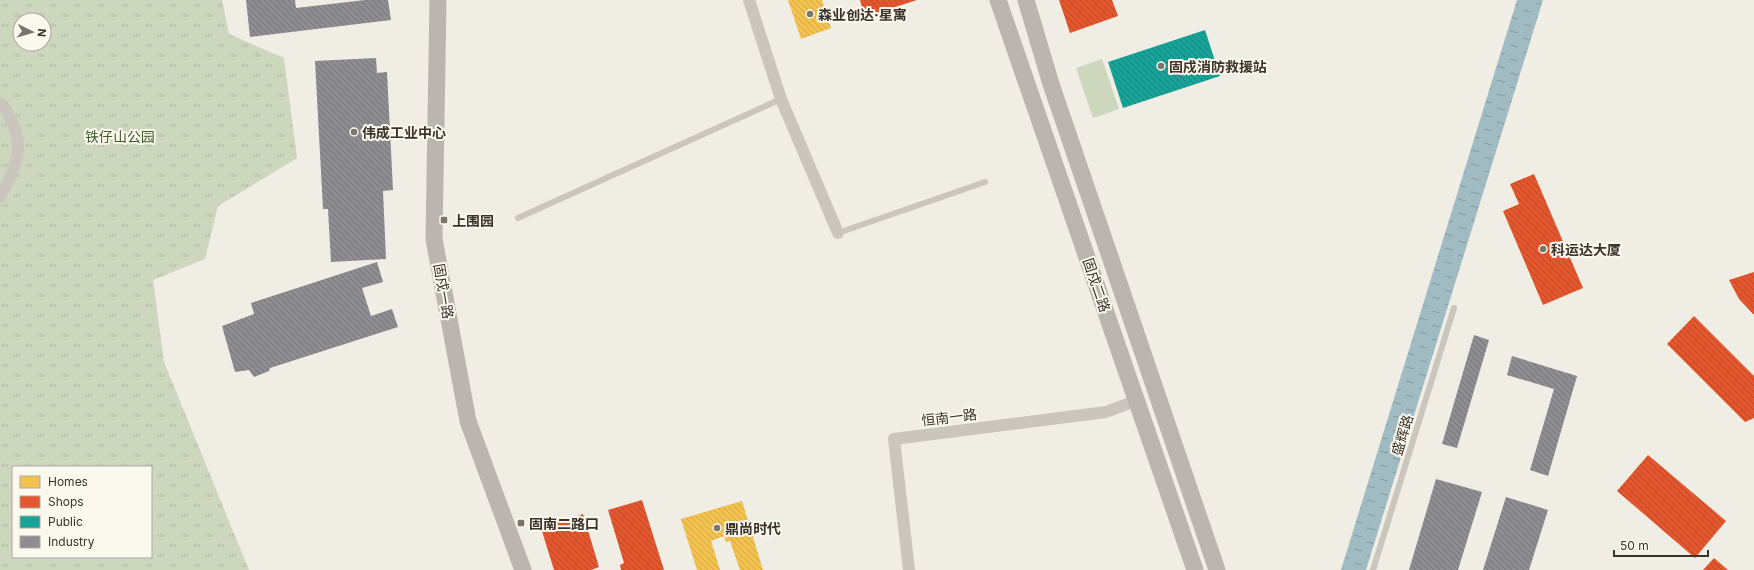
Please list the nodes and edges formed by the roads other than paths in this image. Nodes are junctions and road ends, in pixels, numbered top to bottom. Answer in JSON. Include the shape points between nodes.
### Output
{"nodes":[{"id":1,"x":438,"y":0,"type":"edge"},
{"id":2,"x":749,"y":0,"type":"edge"},
{"id":3,"x":998,"y":0,"type":"edge"},
{"id":4,"x":1026,"y":0,"type":"edge"},
{"id":5,"x":781,"y":99,"type":"junction"},
{"id":6,"x":0,"y":103,"type":"edge"},
{"id":7,"x":985,"y":182,"type":"dead end"},
{"id":8,"x":0,"y":197,"type":"edge"},
{"id":9,"x":518,"y":218,"type":"dead end"},
{"id":10,"x":838,"y":233,"type":"joint"},
{"id":11,"x":1454,"y":308,"type":"dead end"},
{"id":12,"x":1138,"y":400,"type":"junction"},
{"id":13,"x":523,"y":570,"type":"edge"},
{"id":14,"x":909,"y":570,"type":"edge"},
{"id":15,"x":1195,"y":570,"type":"edge"},
{"id":16,"x":1217,"y":570,"type":"edge"},
{"id":17,"x":1373,"y":570,"type":"edge"}],
"edges":[{"from":1,"to":13,"type":"street","name":"固戍一路","via":[[434,239],[468,421]]},
{"from":2,"to":5,"type":"street"},
{"from":3,"to":12,"type":"street","name":"固戍二路"},
{"from":4,"to":16,"type":"street","name":"固戍二路","via":[[1053,92]]},
{"from":5,"to":9,"type":"lane"},
{"from":5,"to":10,"type":"street"},
{"from":6,"to":8,"type":"street","via":[[15,126],[18,145],[15,167]]},
{"from":7,"to":10,"type":"lane"},
{"from":11,"to":17,"type":"lane","name":"盛辉路"},
{"from":12,"to":14,"type":"street","name":"恒南一路","via":[[1106,412],[894,439]]},
{"from":12,"to":15,"type":"street","name":"固戍二路"}]}
